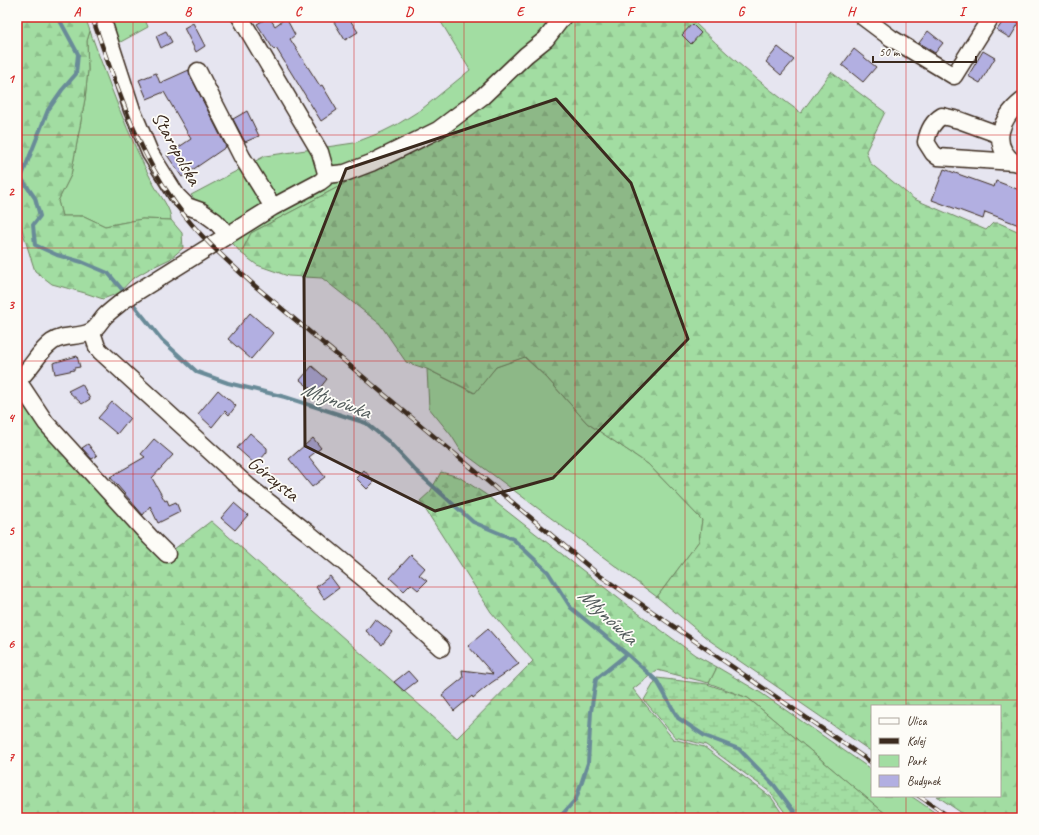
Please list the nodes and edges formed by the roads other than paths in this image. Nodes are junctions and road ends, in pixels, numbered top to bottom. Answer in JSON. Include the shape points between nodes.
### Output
{"nodes":[{"id":1,"x":240,"y":17,"type":"edge"},
{"id":2,"x":562,"y":17,"type":"edge"},
{"id":3,"x":863,"y":17,"type":"edge"},
{"id":4,"x":991,"y":17,"type":"edge"},
{"id":5,"x":106,"y":30,"type":"dead end"},
{"id":6,"x":198,"y":71,"type":"dead end"},
{"id":7,"x":1022,"y":101,"type":"edge"},
{"id":8,"x":1000,"y":135,"type":"junction"},
{"id":9,"x":1018,"y":163,"type":"edge"},
{"id":10,"x":326,"y":175,"type":"junction"},
{"id":11,"x":273,"y":207,"type":"junction"},
{"id":12,"x":228,"y":235,"type":"junction"},
{"id":13,"x":92,"y":332,"type":"junction"},
{"id":14,"x":18,"y":381,"type":"edge"},
{"id":15,"x":168,"y":554,"type":"dead end"},
{"id":16,"x":441,"y":648,"type":"dead end"}],
"edges":[{"from":1,"to":10,"type":"street","via":[[320,152]]},
{"from":2,"to":10,"type":"street","via":[[546,39],[483,96],[438,130],[374,162],[345,173]]},
{"from":3,"to":4,"type":"street","via":[[891,38],[954,76]]},
{"from":5,"to":12,"type":"street","name":"Staropolska","via":[[132,110],[150,153],[177,196],[187,206],[201,211],[215,221]]},
{"from":6,"to":11,"type":"street","via":[[242,157]]},
{"from":7,"to":8,"type":"street","via":[[1010,113]]},
{"from":8,"to":9,"type":"street","via":[[1000,146],[1004,153]]},
{"from":8,"to":9,"type":"street","via":[[942,116],[935,121],[926,142],[938,157]]},
{"from":10,"to":11,"type":"street","via":[[320,182]]},
{"from":11,"to":12,"type":"street"},
{"from":12,"to":13,"type":"street","via":[[129,297],[105,316]]},
{"from":13,"to":14,"type":"street","via":[[53,341],[40,352]]},
{"from":13,"to":16,"type":"street","name":"Górzysta","via":[[100,351],[248,486],[369,583]]},
{"from":14,"to":15,"type":"street","via":[[46,423]]}]}
